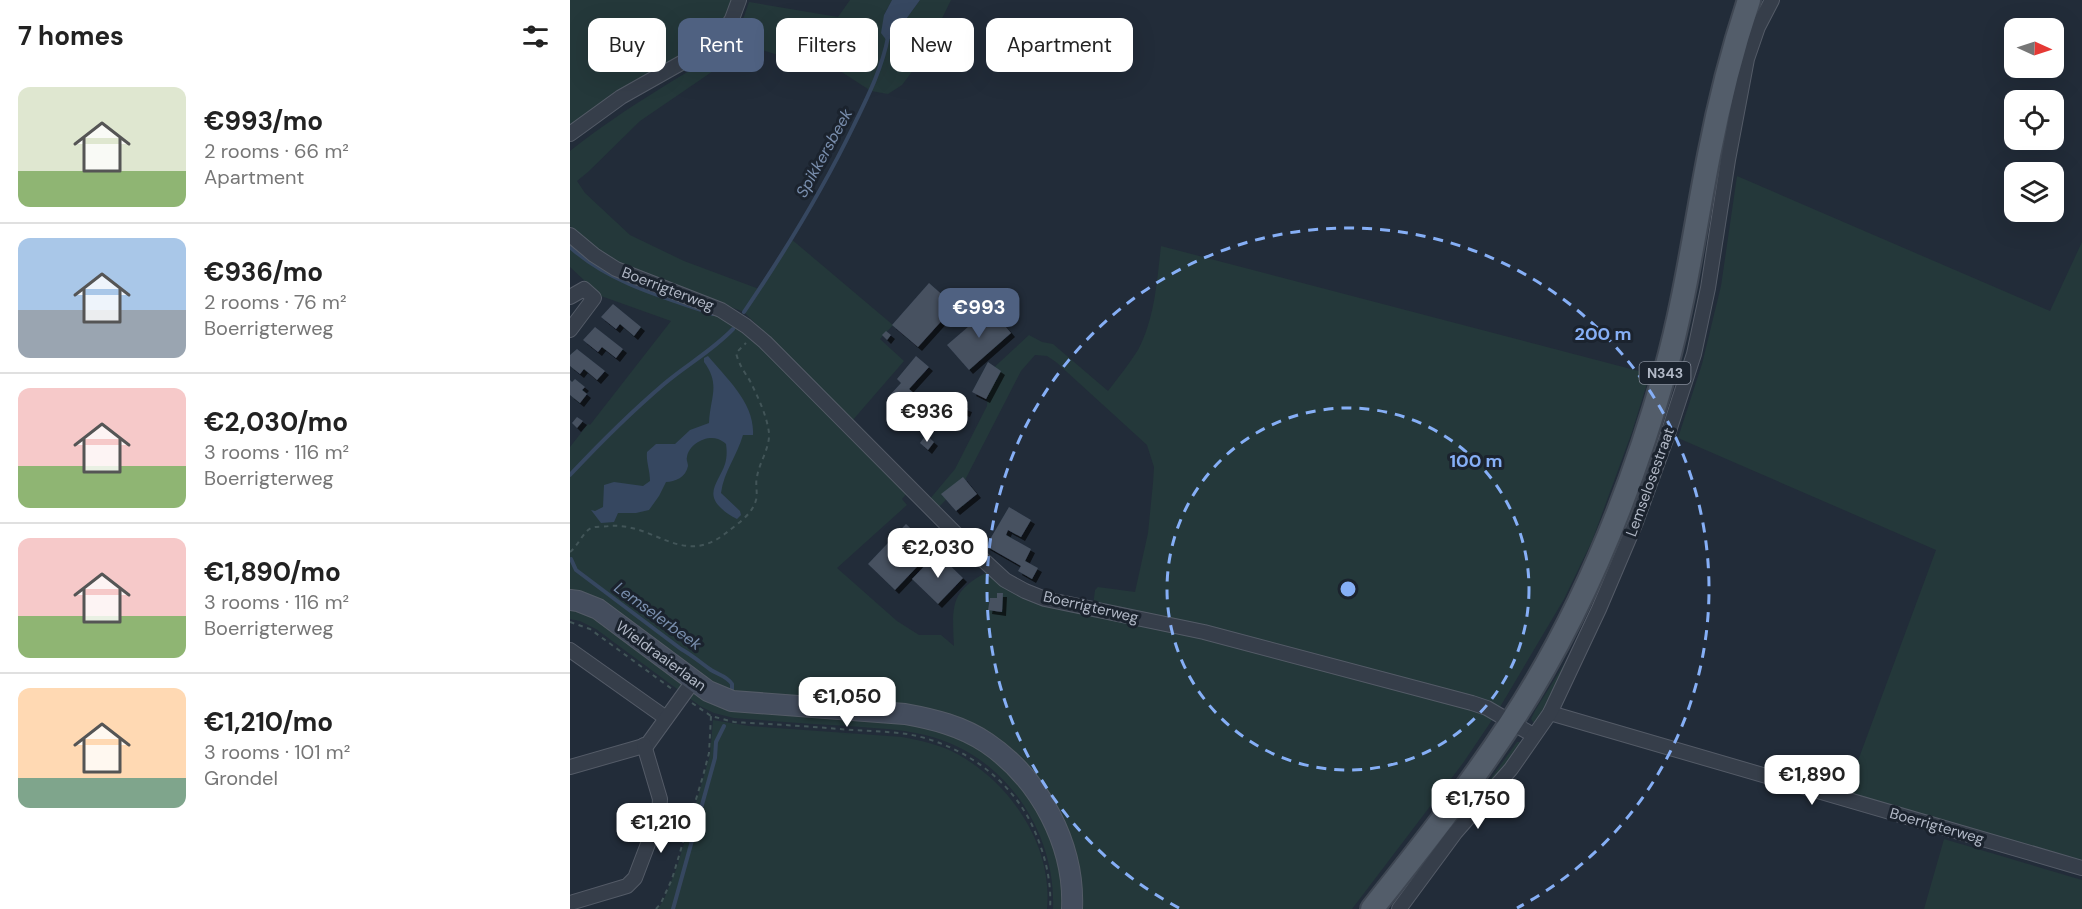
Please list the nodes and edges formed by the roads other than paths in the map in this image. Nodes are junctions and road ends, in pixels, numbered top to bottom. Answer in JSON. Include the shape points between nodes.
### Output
{"nodes":[{"id":1,"x":739,"y":0,"type":"edge"},
{"id":2,"x":1749,"y":0,"type":"edge"},
{"id":3,"x":1772,"y":0,"type":"edge"},
{"id":4,"x":570,"y":134,"type":"edge"},
{"id":5,"x":570,"y":235,"type":"edge"},
{"id":6,"x":570,"y":297,"type":"edge"},
{"id":7,"x":570,"y":330,"type":"edge"},
{"id":8,"x":570,"y":600,"type":"edge"},
{"id":9,"x":570,"y":650,"type":"edge"},
{"id":10,"x":688,"y":688,"type":"junction"},
{"id":11,"x":1551,"y":713,"type":"junction"},
{"id":12,"x":666,"y":718,"type":"junction"},
{"id":13,"x":1511,"y":722,"type":"junction"},
{"id":14,"x":1533,"y":735,"type":"junction"},
{"id":15,"x":644,"y":745,"type":"junction"},
{"id":16,"x":570,"y":767,"type":"edge"},
{"id":17,"x":2082,"y":868,"type":"edge"},
{"id":18,"x":570,"y":903,"type":"edge"},
{"id":19,"x":1072,"y":909,"type":"edge"},
{"id":20,"x":1372,"y":909,"type":"edge"},
{"id":21,"x":1400,"y":909,"type":"edge"}],
"edges":[{"from":1,"to":4,"type":"street","via":[[723,33],[706,48],[621,97]]},
{"from":2,"to":13,"type":"main road","number":"N343","via":[[1722,91],[1666,370],[1636,466],[1579,601]]},
{"from":3,"to":11,"type":"street","name":"Lemselosestraat","via":[[1758,27],[1741,86],[1694,354],[1636,522]]},
{"from":5,"to":13,"type":"street","name":"Boerrigterweg","via":[[616,268],[707,303],[756,334],[967,545],[1005,580],[1024,591],[1204,632],[1472,703]]},
{"from":6,"to":7,"type":"street","via":[[584,289],[594,298]]},
{"from":8,"to":10,"type":"street","name":"Wieldraaierlaan","via":[[598,609]]},
{"from":9,"to":12,"type":"street"},
{"from":10,"to":12,"type":"street"},
{"from":10,"to":19,"type":"street","name":"Wieldraaierlaan","via":[[732,701],[905,714],[954,726],[988,743],[1039,795],[1054,821],[1069,868]]},
{"from":11,"to":14,"type":"street","name":"Lemselosestraat"},
{"from":11,"to":17,"type":"street","name":"Boerrigterweg"},
{"from":12,"to":15,"type":"street"},
{"from":13,"to":14,"type":"street","name":"Boerrigterweg"},
{"from":13,"to":20,"type":"main road","number":"N343","via":[[1462,793]]},
{"from":14,"to":21,"type":"street","name":"Lemselosestraat"},
{"from":15,"to":16,"type":"street"},
{"from":15,"to":18,"type":"street","via":[[660,799],[659,815],[635,878],[627,886]]}]}
